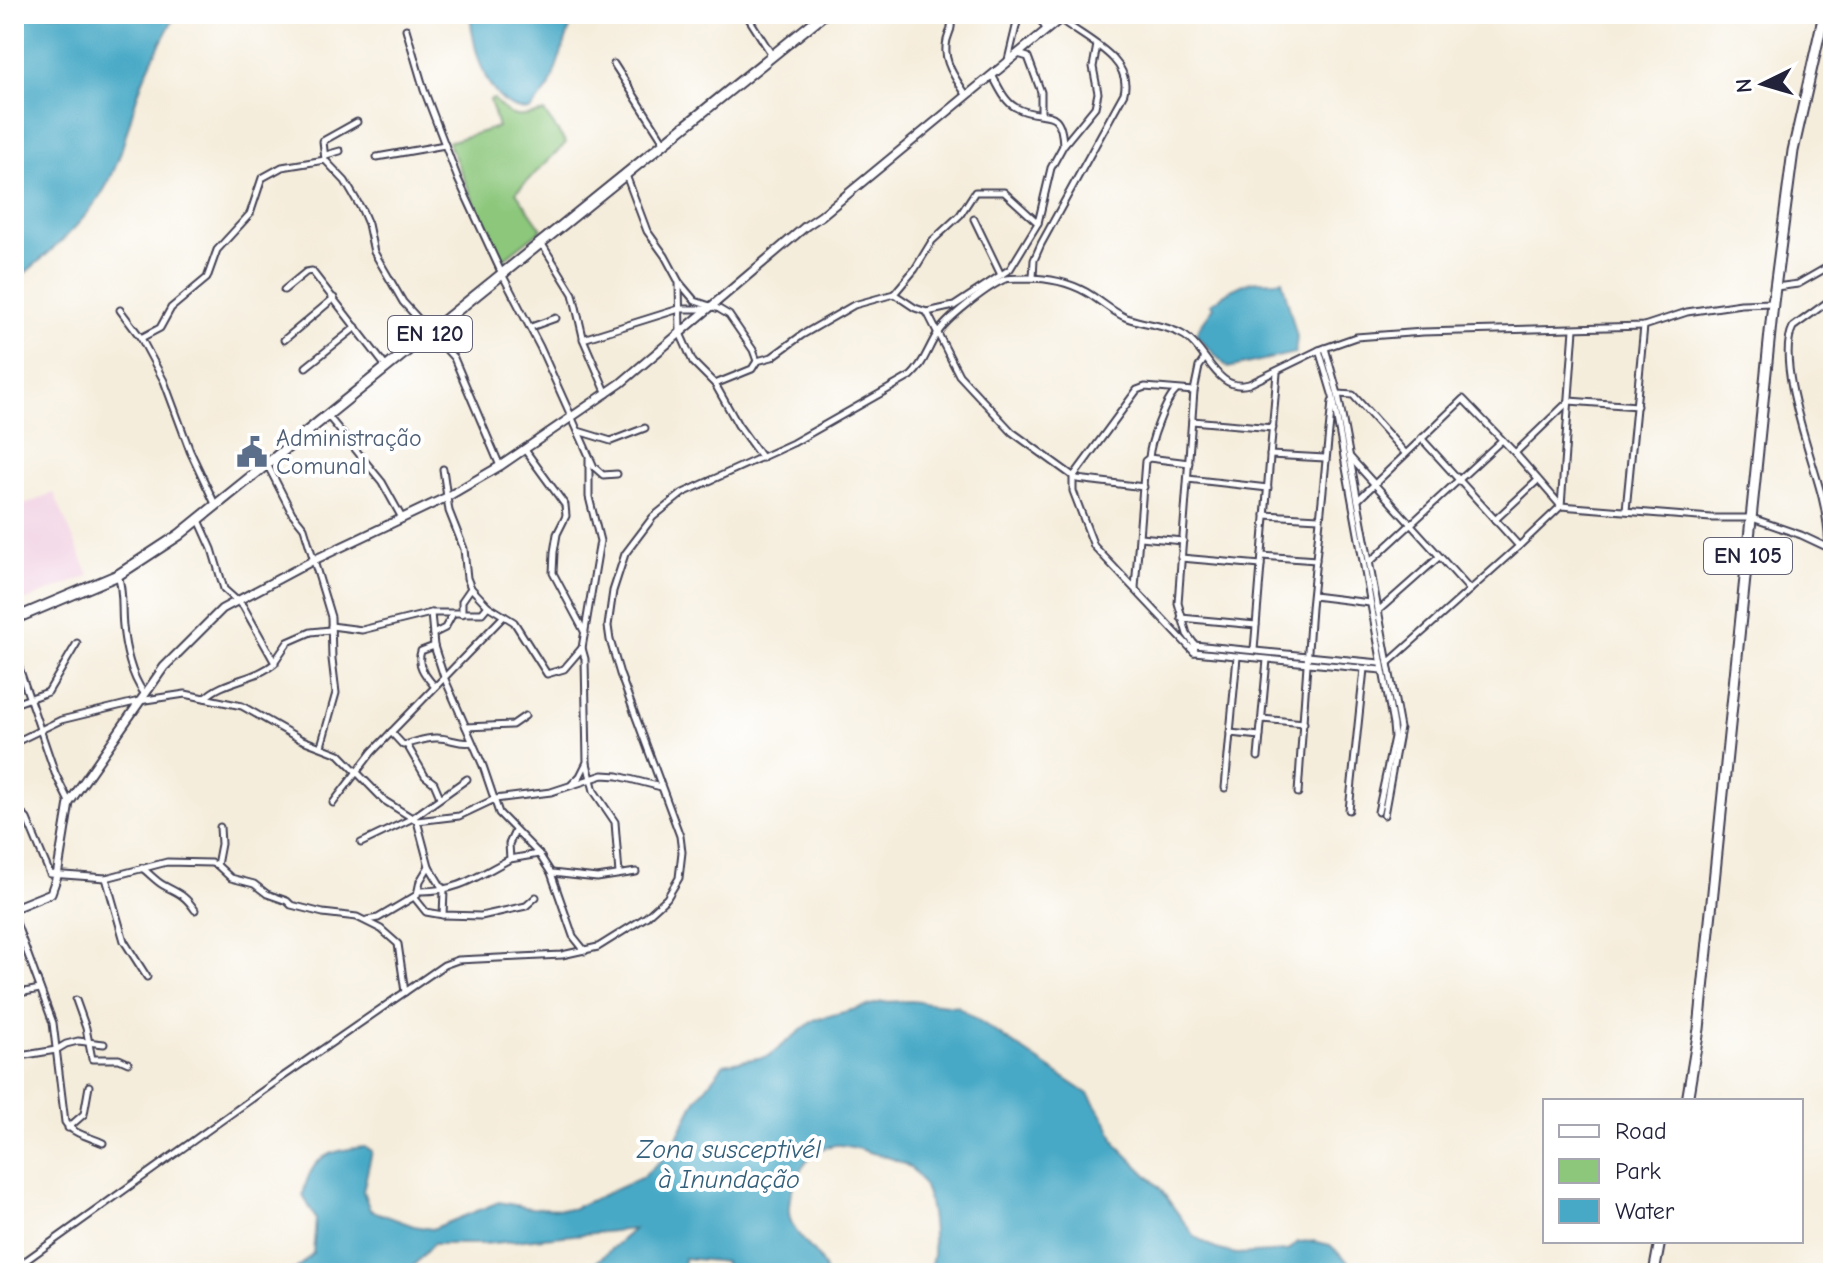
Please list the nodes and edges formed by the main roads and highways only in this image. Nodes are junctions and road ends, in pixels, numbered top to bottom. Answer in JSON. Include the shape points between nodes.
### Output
{"nodes":[{"id":1,"x":824,"y":14,"type":"edge"},
{"id":2,"x":1824,"y":14,"type":"edge"},
{"id":3,"x":14,"y":619,"type":"edge"},
{"id":4,"x":1687,"y":1099,"type":"edge"},
{"id":5,"x":1660,"y":1243,"type":"edge"},
{"id":6,"x":1654,"y":1273,"type":"edge"}],
"edges":[{"from":1,"to":3,"type":"main road","number":"EN 120","via":[[149,557]]},
{"from":2,"to":4,"type":"main road","number":"EN 105","via":[[1793,151],[1775,287],[1699,1029]]},
{"from":5,"to":6,"type":"main road"}]}
